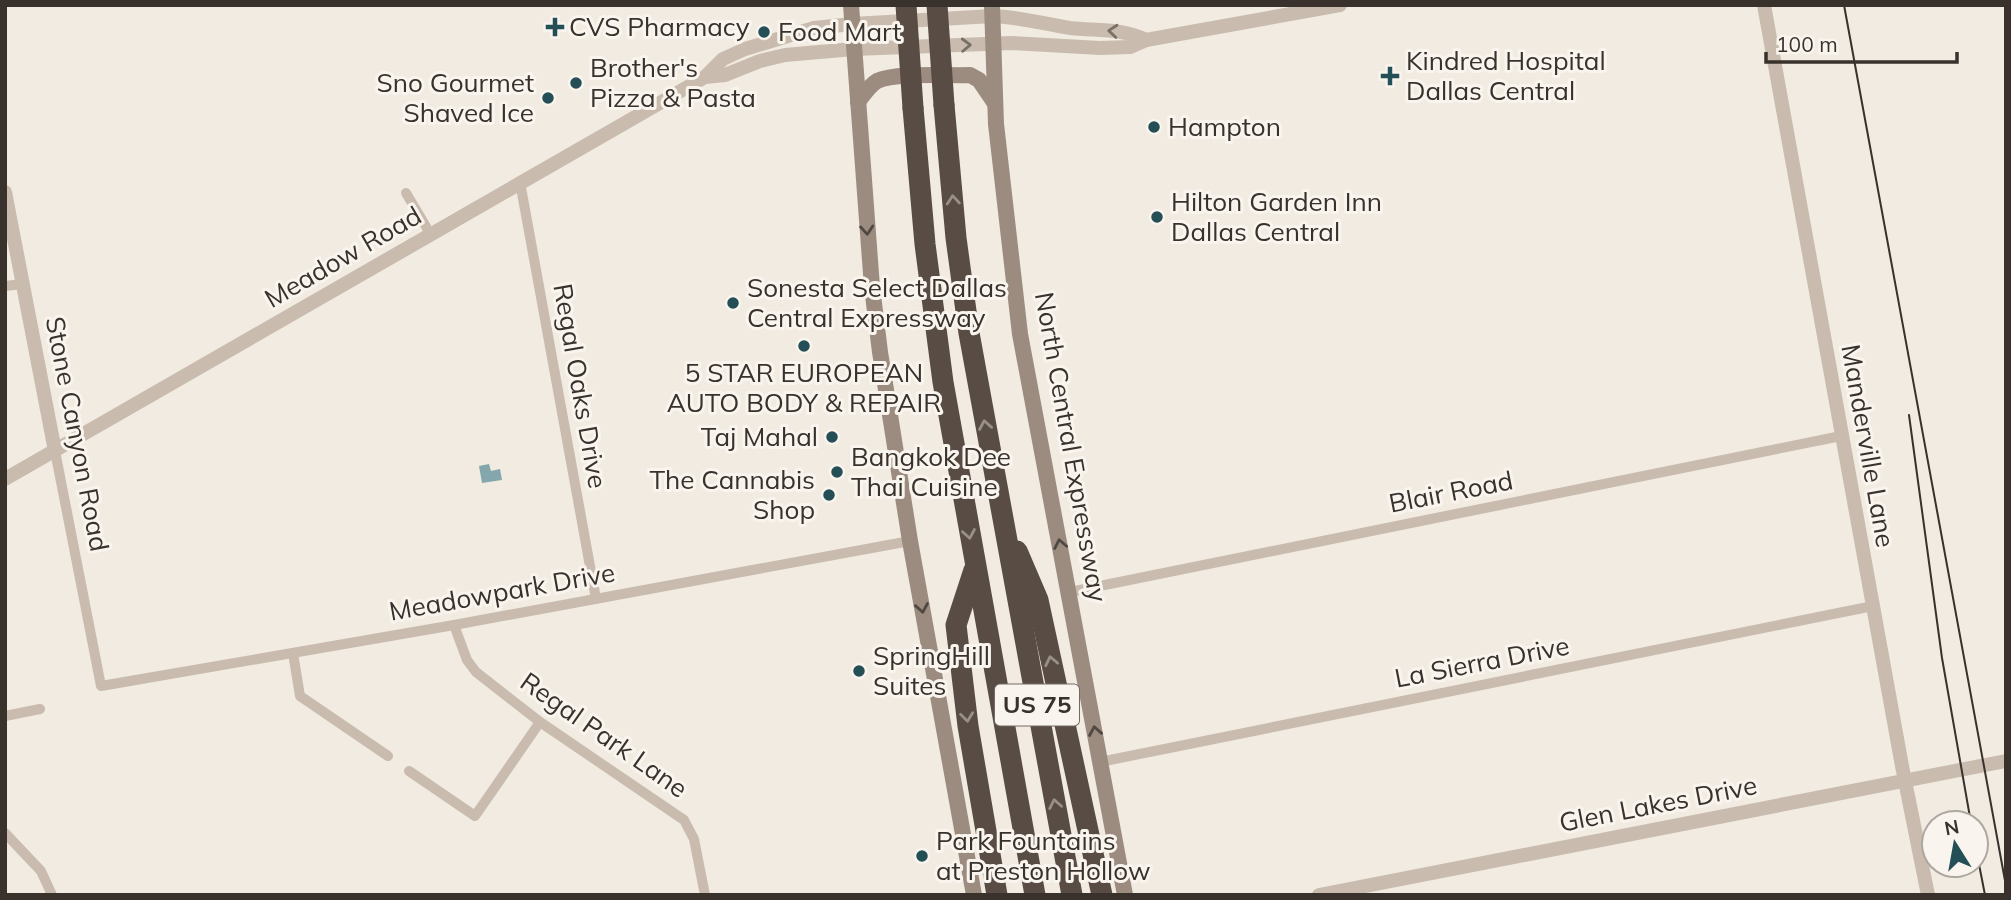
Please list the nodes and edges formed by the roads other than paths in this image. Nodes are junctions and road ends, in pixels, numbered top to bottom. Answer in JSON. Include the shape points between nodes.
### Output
{"nodes":[{"id":1,"x":851,"y":5,"type":"edge"},
{"id":2,"x":906,"y":5,"type":"edge"},
{"id":3,"x":937,"y":5,"type":"edge"},
{"id":4,"x":1340,"y":5,"type":"edge"},
{"id":5,"x":1764,"y":5,"type":"edge"},
{"id":6,"x":992,"y":11,"type":"edge"},
{"id":7,"x":852,"y":24,"type":"junction"},
{"id":8,"x":1146,"y":40,"type":"junction"},
{"id":9,"x":993,"y":43,"type":"junction"},
{"id":10,"x":854,"y":49,"type":"junction"},
{"id":11,"x":705,"y":78,"type":"junction"},
{"id":12,"x":858,"y":102,"type":"junction"},
{"id":13,"x":994,"y":102,"type":"junction"},
{"id":14,"x":520,"y":182,"type":"junction"},
{"id":15,"x":5,"y":192,"type":"edge"},
{"id":16,"x":406,"y":192,"type":"dead end"},
{"id":17,"x":431,"y":235,"type":"junction"},
{"id":18,"x":23,"y":284,"type":"junction"},
{"id":19,"x":5,"y":286,"type":"edge"},
{"id":20,"x":1841,"y":436,"type":"junction"},
{"id":21,"x":55,"y":451,"type":"junction"},
{"id":22,"x":5,"y":479,"type":"edge"},
{"id":23,"x":1002,"y":516,"type":"junction"},
{"id":24,"x":910,"y":541,"type":"junction"},
{"id":25,"x":975,"y":568,"type":"junction"},
{"id":26,"x":1070,"y":592,"type":"junction"},
{"id":27,"x":596,"y":599,"type":"junction"},
{"id":28,"x":1873,"y":606,"type":"junction"},
{"id":29,"x":454,"y":625,"type":"junction"},
{"id":30,"x":293,"y":653,"type":"junction"},
{"id":31,"x":101,"y":686,"type":"joint"},
{"id":32,"x":40,"y":709,"type":"dead end"},
{"id":33,"x":5,"y":716,"type":"edge"},
{"id":34,"x":540,"y":722,"type":"junction"},
{"id":35,"x":388,"y":756,"type":"dead end"},
{"id":36,"x":2006,"y":761,"type":"edge"},
{"id":37,"x":1100,"y":762,"type":"junction"},
{"id":38,"x":409,"y":771,"type":"dead end"},
{"id":39,"x":1905,"y":782,"type":"junction"},
{"id":40,"x":5,"y":834,"type":"edge"},
{"id":41,"x":52,"y":895,"type":"edge"},
{"id":42,"x":705,"y":895,"type":"edge"},
{"id":43,"x":974,"y":895,"type":"edge"},
{"id":44,"x":997,"y":895,"type":"edge"},
{"id":45,"x":1035,"y":895,"type":"edge"},
{"id":46,"x":1072,"y":895,"type":"edge"},
{"id":47,"x":1102,"y":895,"type":"edge"},
{"id":48,"x":1125,"y":895,"type":"edge"},
{"id":49,"x":1319,"y":895,"type":"edge"},
{"id":50,"x":1928,"y":895,"type":"edge"}],
"edges":[{"from":1,"to":7,"type":"main road"},
{"from":2,"to":25,"type":"highway","number":"US 75","one_way":true,"bridge":true,"via":[[935,325]]},
{"from":23,"to":3,"type":"highway","number":"US 75","one_way":true,"bridge":true,"via":[[956,238]]},
{"from":4,"to":8,"type":"street","name":"Meadow Road"},
{"from":5,"to":20,"type":"street","name":"Manderville Lane"},
{"from":6,"to":7,"type":"street","name":"Meadow Road"},
{"from":8,"to":6,"type":"street","name":"Meadow Road","one_way":true,"via":[[1130,33],[1067,27]]},
{"from":6,"to":9,"type":"main road","name":"North Central Expressway"},
{"from":7,"to":10,"type":"main road"},
{"from":7,"to":11,"type":"street","name":"Meadow Road","via":[[814,28],[745,48],[723,59]]},
{"from":8,"to":9,"type":"street","name":"Meadow Road","via":[[1130,47],[1100,48]]},
{"from":10,"to":9,"type":"street","name":"Meadow Road","one_way":true},
{"from":9,"to":13,"type":"main road","name":"North Central Expressway"},
{"from":10,"to":11,"type":"street","name":"Meadow Road","via":[[785,55]]},
{"from":10,"to":12,"type":"main road"},
{"from":11,"to":14,"type":"street","name":"Meadow Road"},
{"from":12,"to":13,"type":"main road","via":[[879,80],[970,75]]},
{"from":12,"to":24,"type":"main road","one_way":true,"via":[[872,288]]},
{"from":26,"to":13,"type":"main road","name":"North Central Expressway","one_way":true,"via":[[1018,323]]},
{"from":14,"to":17,"type":"street","name":"Meadow Road"},
{"from":14,"to":27,"type":"street","name":"Regal Oaks Drive"},
{"from":15,"to":18,"type":"street","name":"Stone Canyon Road"},
{"from":16,"to":17,"type":"street"},
{"from":17,"to":21,"type":"street","name":"Meadow Road"},
{"from":18,"to":19,"type":"street"},
{"from":18,"to":21,"type":"street","name":"Stone Canyon Road"},
{"from":20,"to":26,"type":"street","name":"Blair Road"},
{"from":20,"to":28,"type":"street","name":"Manderville Lane"},
{"from":21,"to":22,"type":"street","name":"Meadow Road"},
{"from":21,"to":31,"type":"street","name":"Stone Canyon Road"},
{"from":46,"to":23,"type":"highway","number":"US 75","one_way":true},
{"from":47,"to":23,"type":"highway","one_way":true,"via":[[1038,600]]},
{"from":24,"to":27,"type":"street","name":"Meadowpark Drive"},
{"from":24,"to":43,"type":"main road","one_way":true},
{"from":25,"to":44,"type":"highway","one_way":true,"via":[[956,625]]},
{"from":25,"to":45,"type":"highway","number":"US 75"},
{"from":37,"to":26,"type":"main road","name":"North Central Expressway","one_way":true},
{"from":27,"to":29,"type":"street","name":"Meadowpark Drive"},
{"from":28,"to":37,"type":"street","name":"La Sierra Drive"},
{"from":28,"to":39,"type":"street","name":"Manderville Lane"},
{"from":29,"to":30,"type":"street","name":"Meadowpark Drive"},
{"from":29,"to":34,"type":"street","name":"Regal Park Lane","via":[[467,660],[477,672]]},
{"from":30,"to":31,"type":"street","name":"Meadowpark Drive"},
{"from":30,"to":35,"type":"street","via":[[300,696]]},
{"from":32,"to":33,"type":"street"},
{"from":34,"to":38,"type":"street","via":[[475,816]]},
{"from":34,"to":42,"type":"street","name":"Regal Park Lane","via":[[684,820],[694,839]]},
{"from":36,"to":39,"type":"street","name":"Glen Lakes Drive"},
{"from":37,"to":48,"type":"main road","name":"North Central Expressway"},
{"from":39,"to":49,"type":"street","name":"Glen Lakes Drive"},
{"from":39,"to":50,"type":"street","name":"Manderville Lane"},
{"from":40,"to":41,"type":"street","via":[[41,871]]}]}
